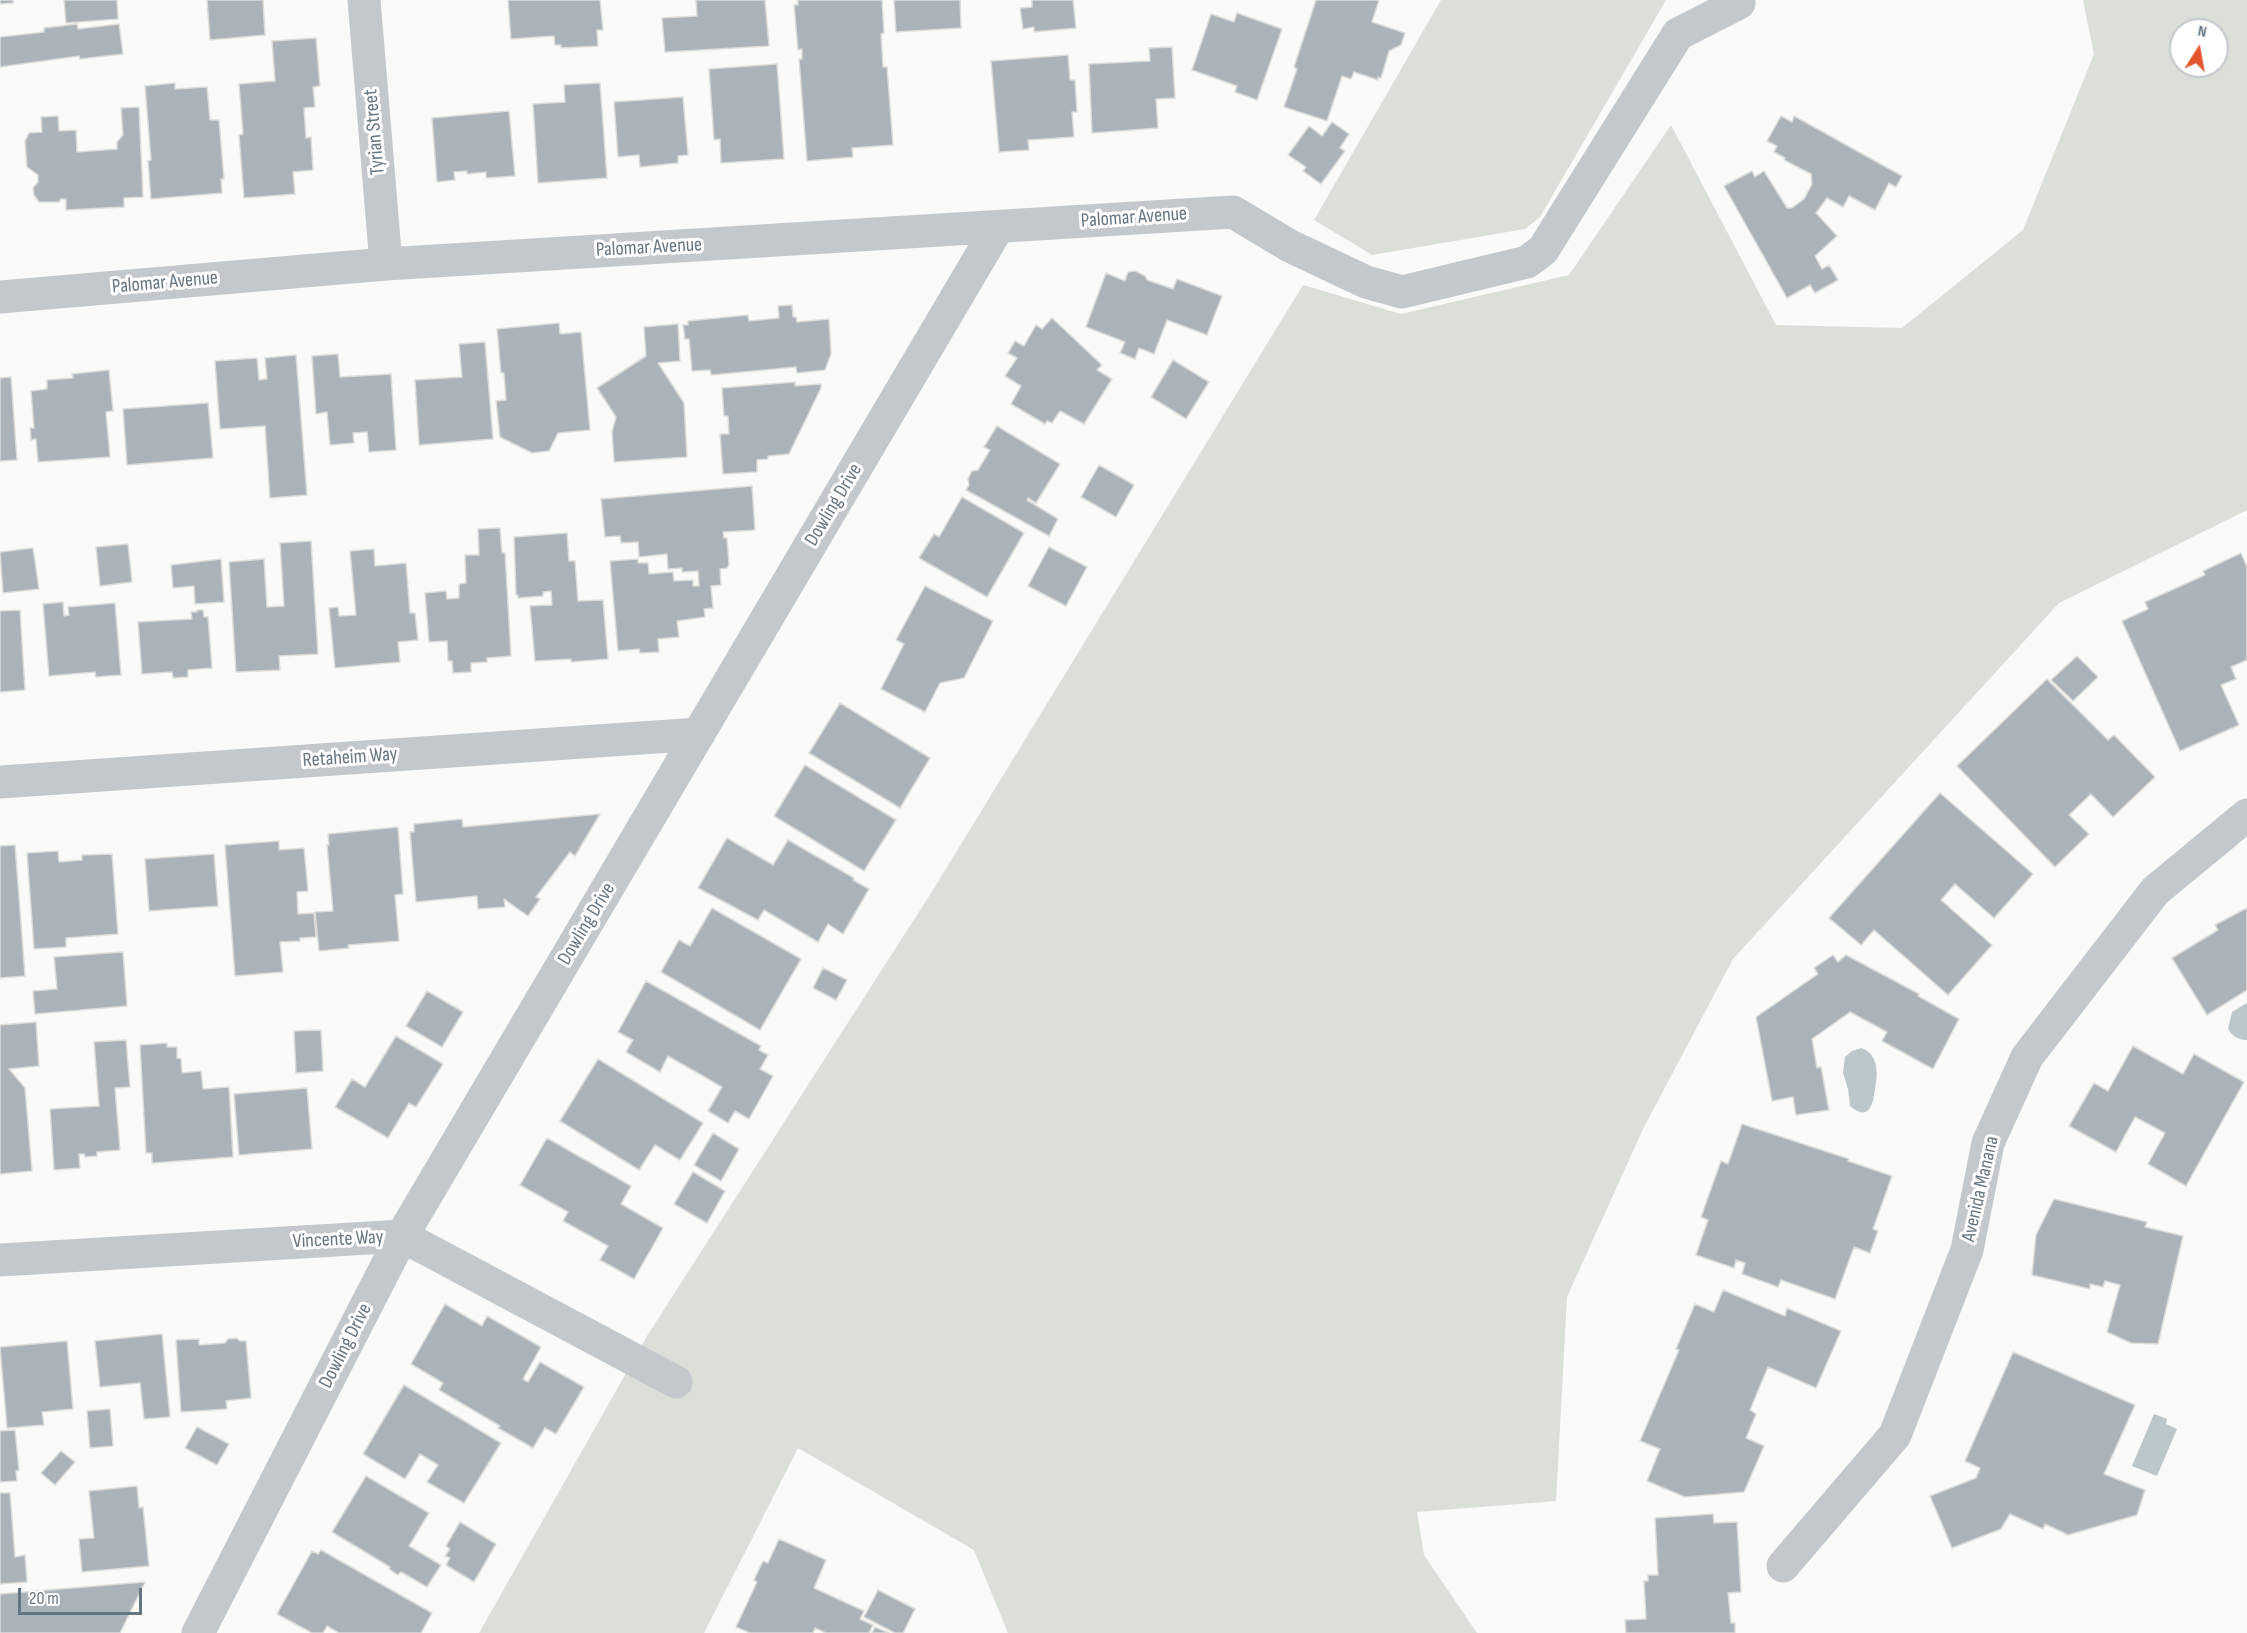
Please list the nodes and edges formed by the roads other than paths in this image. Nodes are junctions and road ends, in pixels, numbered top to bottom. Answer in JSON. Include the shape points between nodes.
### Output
{"nodes":[{"id":1,"x":364,"y":0,"type":"edge"},
{"id":2,"x":1739,"y":3,"type":"dead end"},
{"id":3,"x":998,"y":227,"type":"junction"},
{"id":4,"x":386,"y":264,"type":"junction"},
{"id":5,"x":0,"y":297,"type":"edge"},
{"id":6,"x":699,"y":734,"type":"junction"},
{"id":7,"x":0,"y":782,"type":"edge"},
{"id":8,"x":2247,"y":814,"type":"edge"},
{"id":9,"x":402,"y":1236,"type":"junction"},
{"id":10,"x":0,"y":1260,"type":"edge"},
{"id":11,"x":676,"y":1382,"type":"dead end"},
{"id":12,"x":1783,"y":1566,"type":"dead end"},
{"id":13,"x":198,"y":1633,"type":"edge"}],
"edges":[{"from":1,"to":4,"type":"street","name":"Tyrian Street"},
{"from":2,"to":3,"type":"street","name":"Palomar Avenue","via":[[1678,34],[1543,250],[1527,262],[1402,292],[1366,282],[1290,246],[1233,212]]},
{"from":3,"to":4,"type":"street","name":"Palomar Avenue"},
{"from":3,"to":6,"type":"street","name":"Dowling Drive"},
{"from":4,"to":5,"type":"street","name":"Palomar Avenue"},
{"from":6,"to":7,"type":"street","name":"Retaheim Way"},
{"from":6,"to":9,"type":"street","name":"Dowling Drive"},
{"from":8,"to":12,"type":"street","name":"Avenida Manana","via":[[2155,891],[2027,1057],[1988,1143],[1967,1250],[1895,1435]]},
{"from":9,"to":10,"type":"street","name":"Vincente Way"},
{"from":9,"to":11,"type":"street","name":"Vincente Way"},
{"from":9,"to":13,"type":"street","name":"Dowling Drive"}]}
